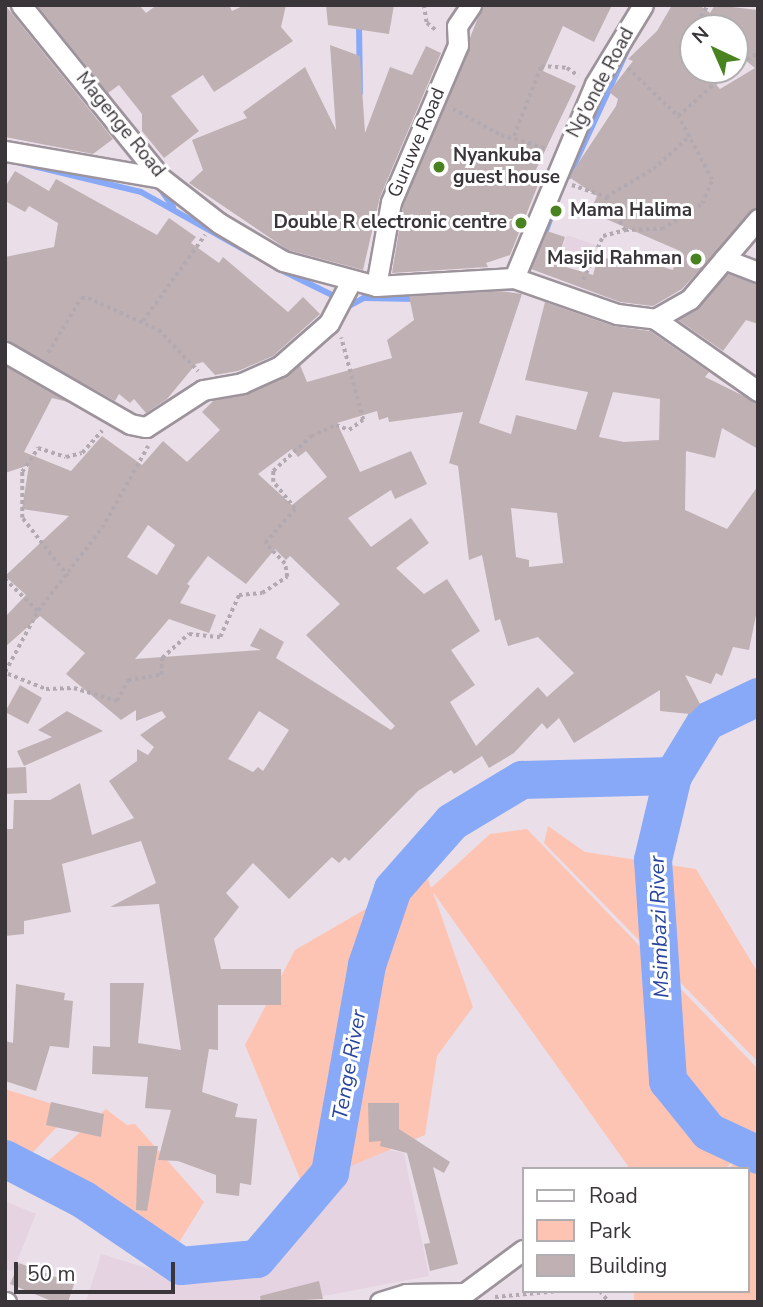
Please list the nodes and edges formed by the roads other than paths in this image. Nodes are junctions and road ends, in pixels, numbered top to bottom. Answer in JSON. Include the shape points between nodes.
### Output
{"nodes":[{"id":1,"x":21,"y":5,"type":"edge"},
{"id":2,"x":471,"y":5,"type":"edge"},
{"id":3,"x":643,"y":5,"type":"edge"},
{"id":4,"x":5,"y":151,"type":"edge"},
{"id":5,"x":161,"y":178,"type":"junction"},
{"id":6,"x":758,"y":219,"type":"edge"},
{"id":7,"x":724,"y":260,"type":"junction"},
{"id":8,"x":758,"y":272,"type":"edge"},
{"id":9,"x":514,"y":278,"type":"junction"},
{"id":10,"x":350,"y":283,"type":"junction"},
{"id":11,"x":376,"y":286,"type":"junction"},
{"id":12,"x":655,"y":319,"type":"junction"},
{"id":13,"x":5,"y":352,"type":"edge"},
{"id":14,"x":758,"y":391,"type":"edge"},
{"id":15,"x":522,"y":1251,"type":"edge"},
{"id":16,"x":380,"y":1302,"type":"edge"}],
"edges":[{"from":1,"to":5,"type":"street","name":"Magenge Road"},
{"from":2,"to":11,"type":"street","name":"Guruwe Road","via":[[457,26],[458,45],[391,202]]},
{"from":3,"to":9,"type":"street","name":"Ng'onde Road","via":[[596,84]]},
{"from":4,"to":5,"type":"street"},
{"from":5,"to":10,"type":"street","name":"Magenge Road","via":[[219,223],[283,261]]},
{"from":6,"to":7,"type":"street"},
{"from":7,"to":8,"type":"street"},
{"from":7,"to":12,"type":"street","via":[[690,299]]},
{"from":9,"to":11,"type":"street","name":"Magenge Road"},
{"from":9,"to":12,"type":"street","via":[[572,299]]},
{"from":10,"to":11,"type":"street","name":"Magenge Road"},
{"from":10,"to":13,"type":"street","via":[[329,323],[280,366],[242,383],[203,390],[153,424],[138,427]]},
{"from":12,"to":14,"type":"street"},
{"from":15,"to":16,"type":"street","via":[[465,1293],[406,1294]]}]}
